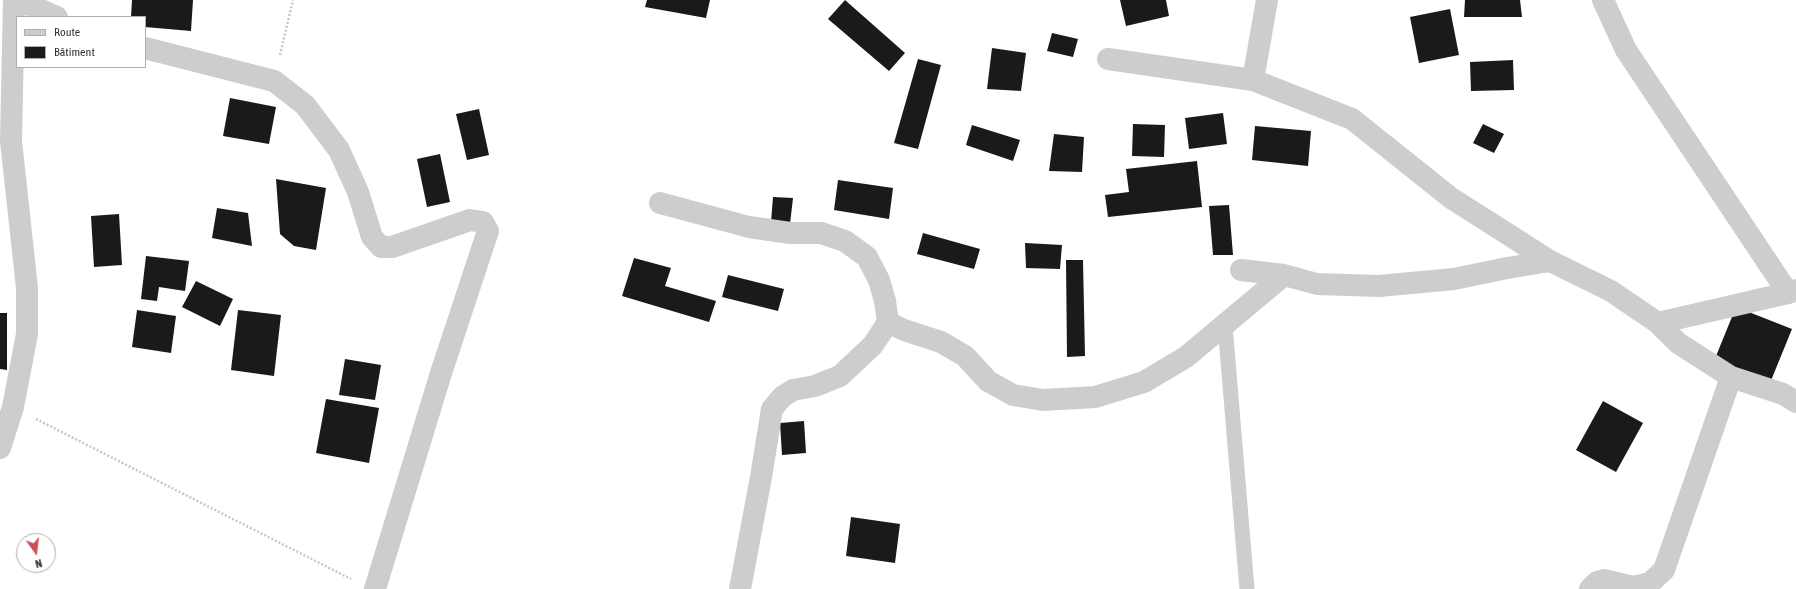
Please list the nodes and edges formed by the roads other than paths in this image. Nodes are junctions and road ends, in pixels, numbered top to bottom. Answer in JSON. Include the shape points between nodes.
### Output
{"nodes":[{"id":1,"x":14,"y":0,"type":"edge"},
{"id":2,"x":18,"y":0,"type":"edge"},
{"id":3,"x":1267,"y":0,"type":"edge"},
{"id":4,"x":1603,"y":0,"type":"edge"},
{"id":5,"x":55,"y":16,"type":"edge"},
{"id":6,"x":146,"y":48,"type":"edge"},
{"id":7,"x":1108,"y":59,"type":"dead end"},
{"id":8,"x":1253,"y":80,"type":"junction"},
{"id":9,"x":5,"y":139,"type":"edge"},
{"id":10,"x":660,"y":203,"type":"dead end"},
{"id":11,"x":1550,"y":261,"type":"junction"},
{"id":12,"x":1242,"y":270,"type":"dead end"},
{"id":13,"x":1284,"y":275,"type":"junction"},
{"id":14,"x":1792,"y":292,"type":"edge"},
{"id":15,"x":888,"y":322,"type":"junction"},
{"id":16,"x":1658,"y":323,"type":"junction"},
{"id":17,"x":1225,"y":325,"type":"junction"},
{"id":18,"x":1731,"y":377,"type":"junction"},
{"id":19,"x":1796,"y":402,"type":"edge"},
{"id":20,"x":0,"y":448,"type":"edge"},
{"id":21,"x":366,"y":585,"type":"edge"},
{"id":22,"x":740,"y":589,"type":"edge"},
{"id":23,"x":1247,"y":589,"type":"edge"},
{"id":24,"x":1590,"y":589,"type":"edge"}],
"edges":[{"from":1,"to":9,"type":"street"},
{"from":2,"to":5,"type":"street"},
{"from":3,"to":8,"type":"street"},
{"from":4,"to":14,"type":"street","via":[[1626,50]]},
{"from":6,"to":21,"type":"street","via":[[274,81],[305,105],[339,150],[358,192],[372,237],[381,247],[392,247],[470,220],[483,222],[488,231]]},
{"from":7,"to":8,"type":"street"},
{"from":8,"to":11,"type":"street","via":[[1352,119],[1451,198]]},
{"from":9,"to":20,"type":"street","via":[[27,288],[27,334],[13,407]]},
{"from":10,"to":15,"type":"street","via":[[749,226],[790,233],[821,233],[846,241],[867,257],[879,280]]},
{"from":11,"to":13,"type":"street","via":[[1454,279],[1379,286],[1317,284]]},
{"from":11,"to":16,"type":"street","via":[[1611,291]]},
{"from":12,"to":13,"type":"street"},
{"from":13,"to":17,"type":"street"},
{"from":14,"to":16,"type":"street"},
{"from":15,"to":17,"type":"street","via":[[941,342],[965,356],[988,381],[1013,395],[1043,400],[1095,397],[1144,382],[1186,357]]},
{"from":15,"to":22,"type":"street","via":[[873,345],[840,376],[815,386],[793,390],[782,397],[772,409]]},
{"from":16,"to":18,"type":"street","via":[[1678,343]]},
{"from":17,"to":23,"type":"lane"},
{"from":18,"to":19,"type":"street","via":[[1783,394]]},
{"from":18,"to":24,"type":"street","via":[[1664,570],[1650,583],[1633,586],[1604,580],[1597,582]]}]}
